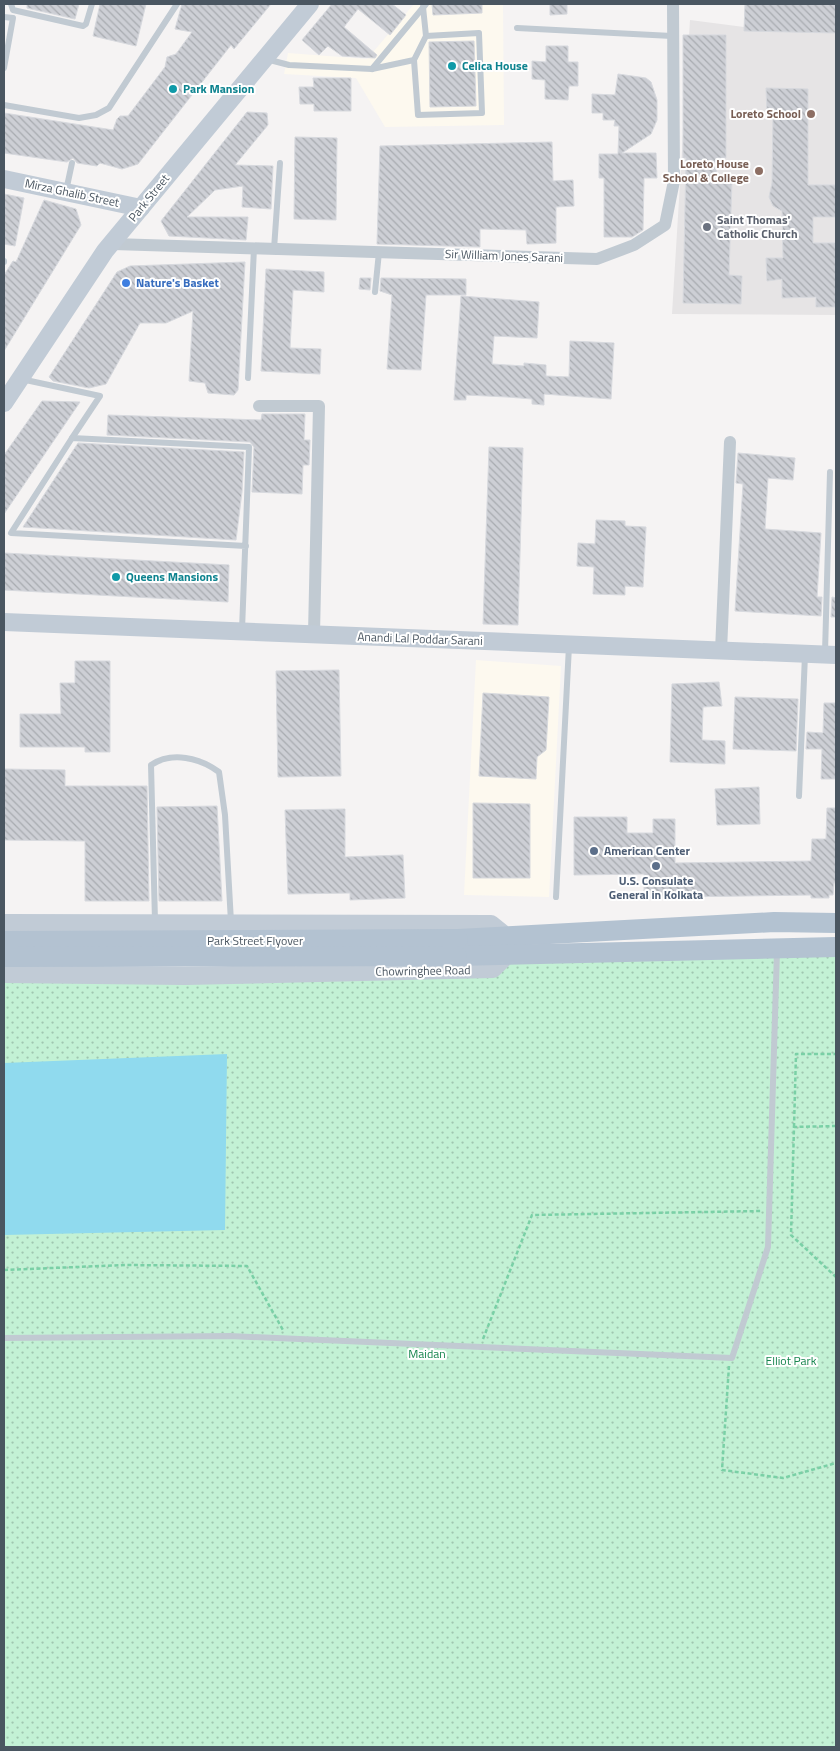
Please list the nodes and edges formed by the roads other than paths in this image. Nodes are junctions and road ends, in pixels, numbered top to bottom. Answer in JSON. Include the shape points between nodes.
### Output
{"nodes":[{"id":1,"x":11,"y":4,"type":"edge"},
{"id":2,"x":92,"y":4,"type":"edge"},
{"id":3,"x":177,"y":4,"type":"edge"},
{"id":4,"x":310,"y":4,"type":"edge"},
{"id":5,"x":673,"y":4,"type":"edge"},
{"id":6,"x":425,"y":6,"type":"edge"},
{"id":7,"x":4,"y":17,"type":"edge"},
{"id":8,"x":517,"y":28,"type":"dead end"},
{"id":9,"x":426,"y":36,"type":"junction"},
{"id":10,"x":672,"y":36,"type":"junction"},
{"id":11,"x":265,"y":59,"type":"junction"},
{"id":12,"x":414,"y":60,"type":"junction"},
{"id":13,"x":4,"y":68,"type":"edge"},
{"id":14,"x":372,"y":69,"type":"junction"},
{"id":15,"x":4,"y":105,"type":"edge"},
{"id":16,"x":84,"y":117,"type":"junction"},
{"id":17,"x":82,"y":125,"type":"dead end"},
{"id":18,"x":72,"y":163,"type":"dead end"},
{"id":19,"x":280,"y":163,"type":"dead end"},
{"id":20,"x":4,"y":179,"type":"edge"},
{"id":21,"x":66,"y":192,"type":"junction"},
{"id":22,"x":141,"y":208,"type":"junction"},
{"id":23,"x":113,"y":244,"type":"junction"},
{"id":24,"x":254,"y":248,"type":"junction"},
{"id":25,"x":274,"y":249,"type":"junction"},
{"id":26,"x":380,"y":252,"type":"junction"},
{"id":27,"x":375,"y":292,"type":"dead end"},
{"id":28,"x":20,"y":378,"type":"junction"},
{"id":29,"x":248,"y":378,"type":"dead end"},
{"id":30,"x":4,"y":403,"type":"edge"},
{"id":31,"x":259,"y":406,"type":"dead end"},
{"id":32,"x":72,"y":438,"type":"junction"},
{"id":33,"x":730,"y":442,"type":"dead end"},
{"id":34,"x":830,"y":472,"type":"dead end"},
{"id":35,"x":246,"y":546,"type":"junction"},
{"id":36,"x":4,"y":622,"type":"edge"},
{"id":37,"x":242,"y":632,"type":"junction"},
{"id":38,"x":314,"y":634,"type":"junction"},
{"id":39,"x":570,"y":644,"type":"junction"},
{"id":40,"x":721,"y":650,"type":"junction"},
{"id":41,"x":805,"y":654,"type":"junction"},
{"id":42,"x":831,"y":654,"type":"edge"},
{"id":43,"x":799,"y":796,"type":"dead end"},
{"id":44,"x":556,"y":897,"type":"dead end"},
{"id":45,"x":155,"y":915,"type":"junction"},
{"id":46,"x":231,"y":916,"type":"junction"},
{"id":47,"x":4,"y":922,"type":"edge"},
{"id":48,"x":49,"y":922,"type":"junction"},
{"id":49,"x":836,"y":923,"type":"edge"},
{"id":50,"x":4,"y":941,"type":"edge"},
{"id":51,"x":506,"y":946,"type":"junction"},
{"id":52,"x":457,"y":947,"type":"junction"},
{"id":53,"x":777,"y":947,"type":"junction"},
{"id":54,"x":836,"y":947,"type":"edge"},
{"id":55,"x":4,"y":957,"type":"edge"},
{"id":56,"x":4,"y":974,"type":"edge"},
{"id":57,"x":45,"y":974,"type":"junction"},
{"id":58,"x":4,"y":1338,"type":"edge"}],
"edges":[{"from":1,"to":2,"type":"lane","via":[[13,10],[83,26]]},
{"from":3,"to":16,"type":"lane","via":[[109,108],[96,116]]},
{"from":4,"to":11,"type":"main road","name":"Park Street"},
{"from":5,"to":10,"type":"street","name":"Sir William Jones Sarani"},
{"from":6,"to":9,"type":"lane"},
{"from":6,"to":14,"type":"lane"},
{"from":7,"to":13,"type":"lane","via":[[13,18]]},
{"from":8,"to":10,"type":"lane"},
{"from":9,"to":12,"type":"lane"},
{"from":9,"to":12,"type":"lane","via":[[479,33],[482,113],[418,115]]},
{"from":10,"to":26,"type":"street","name":"Sir William Jones Sarani","via":[[674,181],[665,225],[634,245],[597,259]]},
{"from":11,"to":14,"type":"lane","via":[[289,65]]},
{"from":11,"to":22,"type":"main road","name":"Park Street"},
{"from":12,"to":14,"type":"lane"},
{"from":15,"to":16,"type":"lane"},
{"from":16,"to":17,"type":"lane"},
{"from":18,"to":21,"type":"lane"},
{"from":19,"to":25,"type":"lane"},
{"from":20,"to":21,"type":"main road","name":"Mirza Ghalib Street"},
{"from":21,"to":22,"type":"main road","name":"Mirza Ghalib Street"},
{"from":22,"to":23,"type":"main road","name":"Park Street"},
{"from":23,"to":24,"type":"street","name":"Sir William Jones Sarani"},
{"from":23,"to":28,"type":"main road","name":"Park Street","via":[[105,251]]},
{"from":24,"to":25,"type":"street","name":"Sir William Jones Sarani"},
{"from":24,"to":29,"type":"lane"},
{"from":25,"to":26,"type":"street","name":"Sir William Jones Sarani"},
{"from":26,"to":27,"type":"lane"},
{"from":28,"to":30,"type":"main road","name":"Park Street"},
{"from":28,"to":32,"type":"lane","via":[[100,396]]},
{"from":31,"to":38,"type":"street","via":[[319,406]]},
{"from":32,"to":35,"type":"lane","via":[[249,447]]},
{"from":32,"to":35,"type":"lane","via":[[11,533]]},
{"from":33,"to":40,"type":"street"},
{"from":34,"to":42,"type":"lane"},
{"from":35,"to":37,"type":"lane"},
{"from":36,"to":37,"type":"main road","name":"Anandi Lal Poddar Sarani"},
{"from":37,"to":38,"type":"main road","name":"Anandi Lal Poddar Sarani"},
{"from":38,"to":39,"type":"main road","name":"Anandi Lal Poddar Sarani"},
{"from":39,"to":40,"type":"main road","name":"Anandi Lal Poddar Sarani"},
{"from":39,"to":44,"type":"lane"},
{"from":40,"to":41,"type":"main road","name":"Anandi Lal Poddar Sarani"},
{"from":41,"to":42,"type":"main road","name":"Anandi Lal Poddar Sarani"},
{"from":41,"to":43,"type":"lane"},
{"from":45,"to":46,"type":"main road"},
{"from":45,"to":46,"type":"lane","via":[[151,765],[162,758],[179,756],[210,765],[220,772]]},
{"from":45,"to":48,"type":"main road"},
{"from":46,"to":51,"type":"main road","via":[[491,924]]},
{"from":47,"to":48,"type":"main road"},
{"from":48,"to":57,"type":"main road","via":[[37,932],[32,946],[34,962]]},
{"from":49,"to":51,"type":"main road","via":[[774,922]]},
{"from":50,"to":52,"type":"main road","name":"Park Street Flyover","bridge":true},
{"from":51,"to":52,"type":"main road","name":"Park Street Flyover"},
{"from":51,"to":53,"type":"main road"},
{"from":51,"to":57,"type":"main road","name":"Chowringhee Road","via":[[493,969],[185,976]]},
{"from":52,"to":55,"type":"main road","name":"Park Street Flyover","bridge":true},
{"from":53,"to":54,"type":"main road"},
{"from":53,"to":58,"type":"lane","via":[[768,1247],[732,1358],[230,1336]]},
{"from":56,"to":57,"type":"main road","name":"Chowringhee Road"}]}
